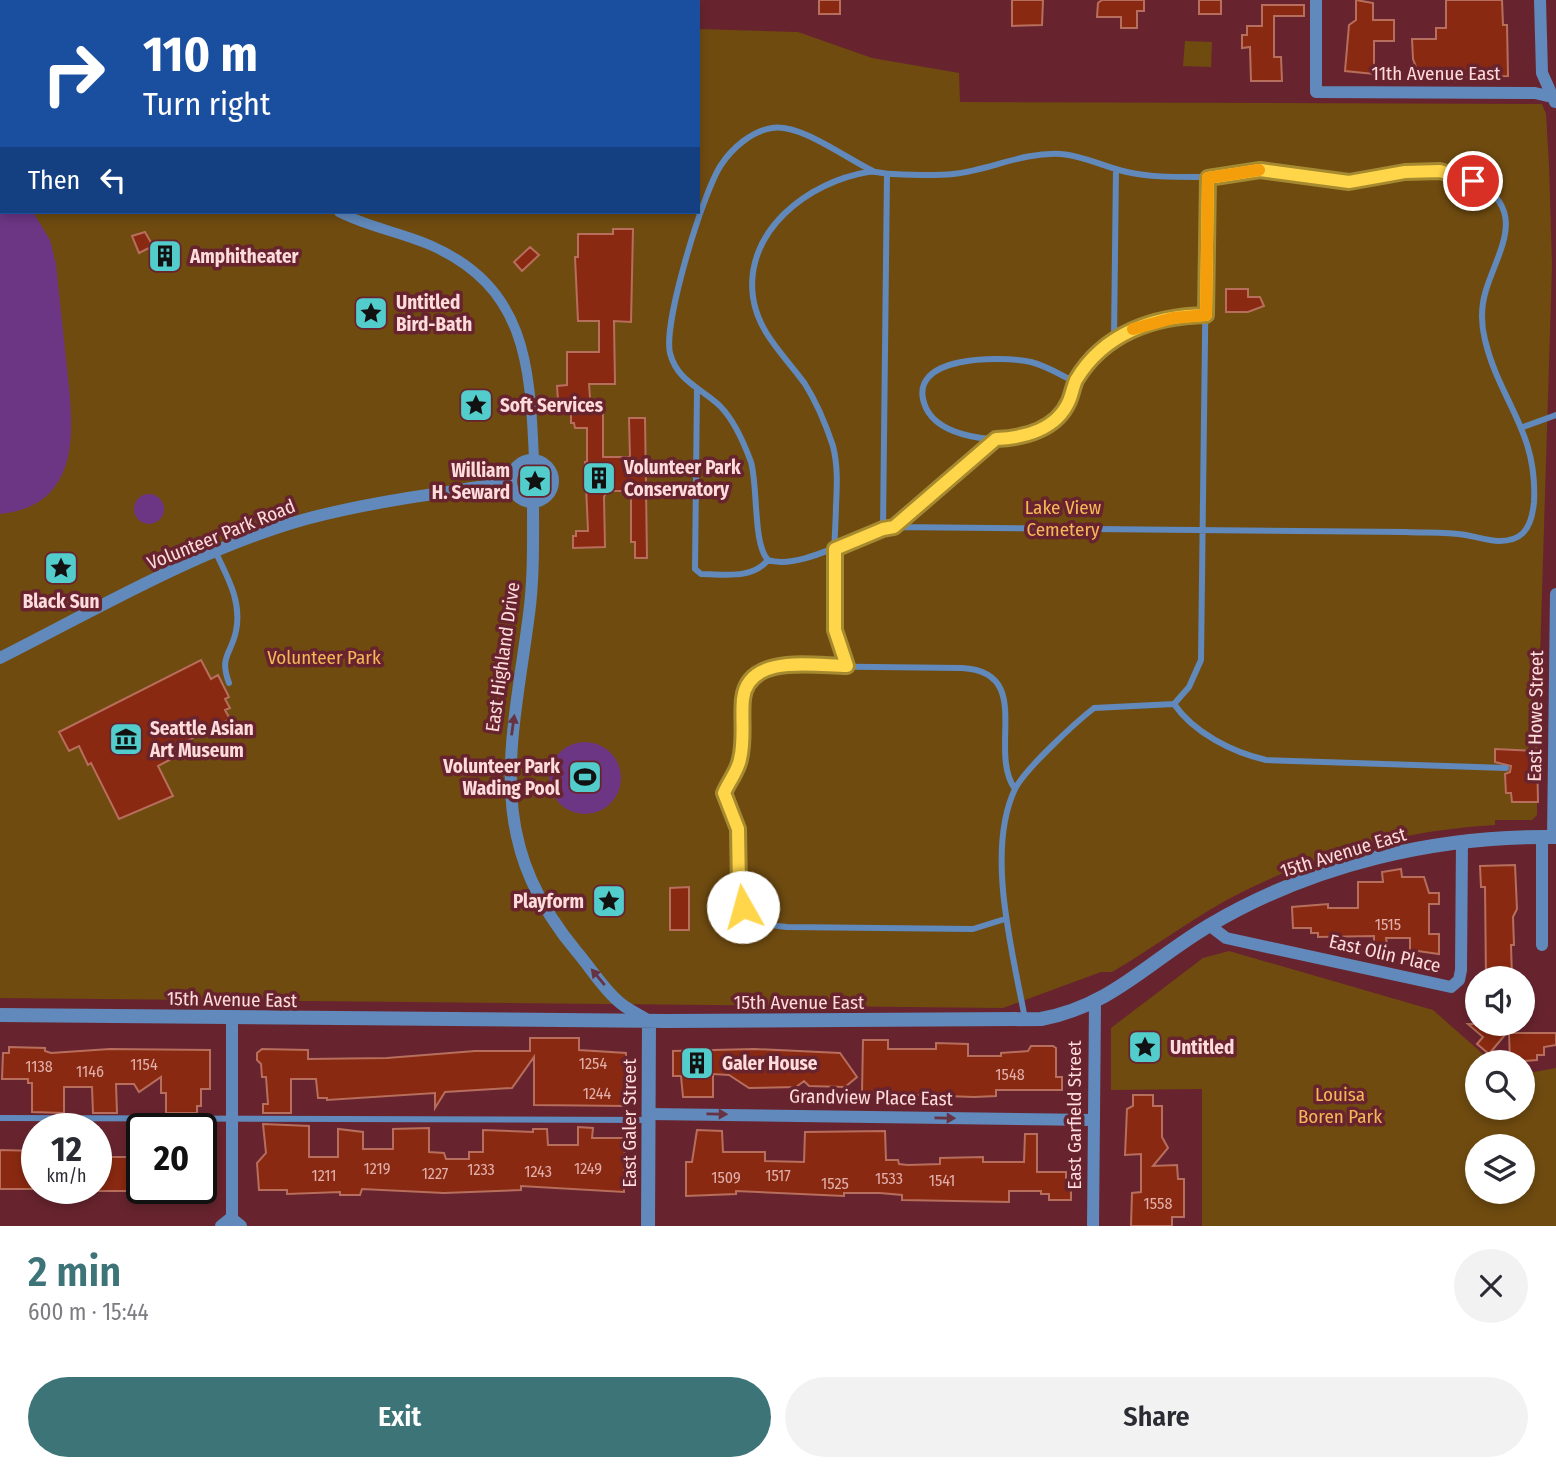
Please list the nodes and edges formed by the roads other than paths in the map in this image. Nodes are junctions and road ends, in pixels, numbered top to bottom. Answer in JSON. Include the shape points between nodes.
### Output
{"nodes":[{"id":1,"x":1316,"y":0,"type":"edge"},
{"id":2,"x":1540,"y":0,"type":"edge"},
{"id":3,"x":1555,"y":100,"type":"edge"},
{"id":4,"x":1116,"y":169,"type":"junction"},
{"id":5,"x":873,"y":171,"type":"junction"},
{"id":6,"x":887,"y":174,"type":"junction"},
{"id":7,"x":1208,"y":178,"type":"junction"},
{"id":8,"x":344,"y":214,"type":"edge"},
{"id":9,"x":1206,"y":315,"type":"junction"},
{"id":10,"x":1114,"y":339,"type":"junction"},
{"id":11,"x":1075,"y":382,"type":"junction"},
{"id":12,"x":697,"y":390,"type":"junction"},
{"id":13,"x":1556,"y":415,"type":"edge"},
{"id":14,"x":1523,"y":428,"type":"junction"},
{"id":15,"x":996,"y":439,"type":"junction"},
{"id":16,"x":534,"y":460,"type":"junction"},
{"id":17,"x":512,"y":482,"type":"junction"},
{"id":18,"x":533,"y":502,"type":"junction"},
{"id":19,"x":894,"y":527,"type":"junction"},
{"id":20,"x":883,"y":529,"type":"junction"},
{"id":21,"x":1204,"y":530,"type":"junction"},
{"id":22,"x":835,"y":549,"type":"junction"},
{"id":23,"x":215,"y":553,"type":"junction"},
{"id":24,"x":768,"y":560,"type":"junction"},
{"id":25,"x":1556,"y":594,"type":"edge"},
{"id":26,"x":1555,"y":645,"type":"edge"},
{"id":27,"x":0,"y":657,"type":"edge"},
{"id":28,"x":847,"y":666,"type":"junction"},
{"id":29,"x":229,"y":683,"type":"dead end"},
{"id":30,"x":1174,"y":704,"type":"junction"},
{"id":31,"x":1554,"y":736,"type":"edge"},
{"id":32,"x":1506,"y":768,"type":"dead end"},
{"id":33,"x":1016,"y":789,"type":"junction"},
{"id":34,"x":1550,"y":837,"type":"edge"},
{"id":35,"x":1462,"y":841,"type":"junction"},
{"id":36,"x":1005,"y":919,"type":"junction"},
{"id":37,"x":1209,"y":925,"type":"junction"},
{"id":38,"x":1542,"y":945,"type":"dead end"},
{"id":39,"x":1095,"y":1004,"type":"junction"},
{"id":40,"x":0,"y":1015,"type":"edge"},
{"id":41,"x":232,"y":1019,"type":"junction"},
{"id":42,"x":1026,"y":1020,"type":"junction"},
{"id":43,"x":649,"y":1021,"type":"junction"},
{"id":44,"x":649,"y":1117,"type":"junction"},
{"id":45,"x":0,"y":1118,"type":"edge"},
{"id":46,"x":232,"y":1119,"type":"junction"},
{"id":47,"x":1093,"y":1120,"type":"junction"},
{"id":48,"x":237,"y":1222,"type":"edge"},
{"id":49,"x":221,"y":1226,"type":"edge"},
{"id":50,"x":648,"y":1226,"type":"edge"},
{"id":51,"x":1093,"y":1226,"type":"edge"}],
"edges":[{"from":1,"to":3,"type":"street","name":"11th Avenue East","via":[[1316,92],[1535,93]]},
{"from":2,"to":3,"type":"street","via":[[1542,73]]},
{"from":4,"to":6,"type":"lane","via":[[1058,154],[1017,157],[955,173]]},
{"from":4,"to":7,"type":"lane"},
{"from":4,"to":10,"type":"lane"},
{"from":5,"to":6,"type":"lane"},
{"from":5,"to":12,"type":"lane","via":[[801,133],[780,127],[754,134],[727,158],[702,207],[669,333],[674,363]]},
{"from":5,"to":22,"type":"lane","via":[[829,185],[787,210],[768,231],[753,279],[754,304],[764,329],[808,390],[830,439],[836,468]]},
{"from":6,"to":20,"type":"lane"},
{"from":7,"to":9,"type":"lane"},
{"from":7,"to":14,"type":"lane","via":[[1260,170],[1349,182],[1440,171],[1465,177],[1486,189],[1504,211],[1507,226],[1484,297],[1484,336]]},
{"from":8,"to":16,"type":"street","via":[[447,254],[489,289],[511,320],[525,355],[532,392]]},
{"from":9,"to":10,"type":"lane","via":[[1148,323]]},
{"from":9,"to":21,"type":"lane"},
{"from":10,"to":11,"type":"lane"},
{"from":11,"to":15,"type":"lane","via":[[1065,409],[1052,423],[1018,437]]},
{"from":11,"to":15,"type":"lane","via":[[1040,365],[995,358],[958,362],[930,377],[924,400],[936,422],[955,432]]},
{"from":12,"to":24,"type":"lane","via":[[722,408],[746,451],[756,485],[761,547]]},
{"from":12,"to":24,"type":"lane","via":[[695,569],[701,574],[746,574]]},
{"from":13,"to":14,"type":"lane"},
{"from":14,"to":21,"type":"lane","via":[[1532,466],[1533,513],[1524,532],[1510,540],[1440,533]]},
{"from":15,"to":19,"type":"lane"},
{"from":16,"to":17,"type":"street","via":[[521,464]]},
{"from":16,"to":18,"type":"street","via":[[547,466],[553,481],[546,497]]},
{"from":17,"to":18,"type":"street","via":[[521,499]]},
{"from":17,"to":23,"type":"street","name":"Volunteer Park Road","via":[[327,514]]},
{"from":43,"to":18,"type":"street","name":"East Highland Drive","one_way":true,"via":[[618,1001],[555,925],[533,889],[519,850],[510,744],[529,612]]},
{"from":19,"to":20,"type":"lane"},
{"from":19,"to":21,"type":"lane"},
{"from":20,"to":22,"type":"lane"},
{"from":21,"to":30,"type":"lane","via":[[1201,660],[1189,687]]},
{"from":22,"to":24,"type":"lane","via":[[784,561]]},
{"from":22,"to":28,"type":"lane","via":[[835,630]]},
{"from":23,"to":27,"type":"street","name":"Volunteer Park Road"},
{"from":23,"to":29,"type":"lane","via":[[236,597],[236,634],[224,659]]},
{"from":25,"to":26,"type":"street","name":"East Howe Street"},
{"from":26,"to":31,"type":"street","name":"East Howe Street"},
{"from":28,"to":33,"type":"lane","via":[[971,668],[990,676],[1004,697],[1005,764]]},
{"from":28,"to":36,"type":"lane","via":[[767,668],[752,678],[744,693],[741,756],[724,793],[738,829],[743,907],[764,923],[787,927],[974,929]]},
{"from":30,"to":32,"type":"lane","via":[[1209,736],[1266,760]]},
{"from":30,"to":33,"type":"lane","via":[[1094,708]]},
{"from":31,"to":34,"type":"street","name":"East Howe Street"},
{"from":33,"to":36,"type":"lane","via":[[1003,845]]},
{"from":34,"to":35,"type":"street","name":"15th Avenue East"},
{"from":34,"to":38,"type":"street","name":"East Howe Street"},
{"from":35,"to":37,"type":"street","name":"15th Avenue East","via":[[1361,862],[1250,904]]},
{"from":35,"to":37,"type":"street","name":"East Olin Place","via":[[1461,970],[1460,980],[1451,987],[1226,938]]},
{"from":36,"to":42,"type":"lane"},
{"from":37,"to":39,"type":"street","name":"15th Avenue East"},
{"from":39,"to":42,"type":"street","name":"15th Avenue East"},
{"from":39,"to":47,"type":"street","name":"East Garfield Street"},
{"from":40,"to":41,"type":"street","name":"15th Avenue East"},
{"from":41,"to":43,"type":"street","name":"15th Avenue East"},
{"from":41,"to":46,"type":"street"},
{"from":42,"to":43,"type":"street","name":"15th Avenue East"},
{"from":43,"to":44,"type":"street","name":"East Galer Street"},
{"from":44,"to":46,"type":"lane"},
{"from":44,"to":47,"type":"street","name":"Grandview Place East","one_way":true},
{"from":44,"to":50,"type":"street","name":"East Galer Street"},
{"from":45,"to":46,"type":"lane"},
{"from":46,"to":48,"type":"street"},
{"from":47,"to":51,"type":"street","name":"East Garfield Street"},
{"from":48,"to":49,"type":"street","via":[[224,1220]]}]}
